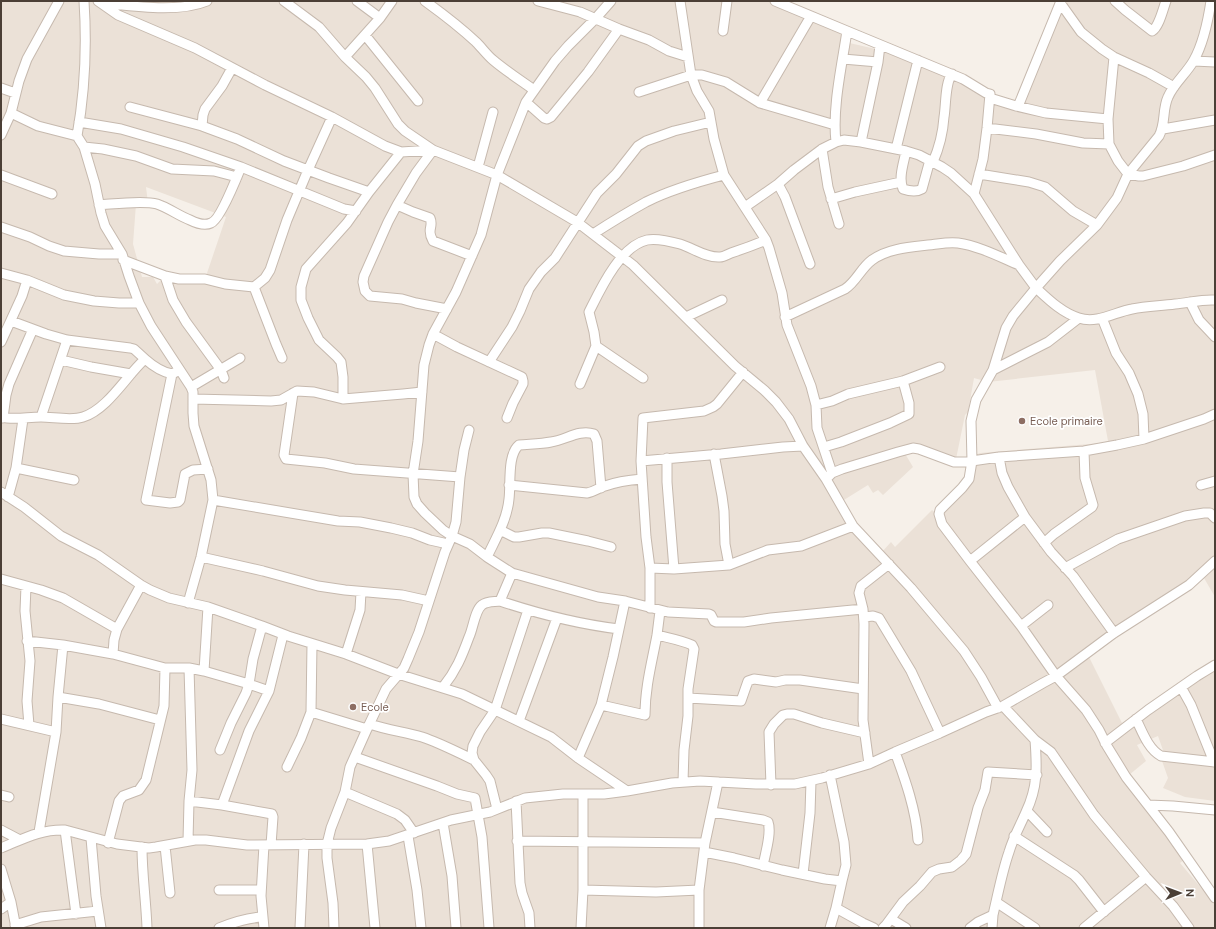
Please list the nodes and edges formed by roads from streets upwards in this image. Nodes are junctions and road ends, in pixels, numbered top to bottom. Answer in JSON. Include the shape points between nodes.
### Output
{"nodes":[{"id":1,"x":59,"y":1,"type":"edge"},
{"id":2,"x":84,"y":1,"type":"edge"},
{"id":3,"x":207,"y":1,"type":"edge"},
{"id":4,"x":284,"y":1,"type":"edge"},
{"id":5,"x":357,"y":1,"type":"edge"},
{"id":6,"x":392,"y":1,"type":"edge"},
{"id":7,"x":425,"y":1,"type":"edge"},
{"id":8,"x":538,"y":1,"type":"edge"},
{"id":9,"x":611,"y":1,"type":"edge"},
{"id":10,"x":680,"y":1,"type":"edge"},
{"id":11,"x":726,"y":1,"type":"edge"},
{"id":12,"x":775,"y":1,"type":"edge"},
{"id":13,"x":1115,"y":1,"type":"edge"},
{"id":14,"x":1166,"y":1,"type":"edge"},
{"id":15,"x":1211,"y":1,"type":"edge"},
{"id":16,"x":100,"y":2,"type":"edge"},
{"id":17,"x":1061,"y":2,"type":"edge"},
{"id":18,"x":810,"y":16,"type":"junction"},
{"id":19,"x":380,"y":18,"type":"junction"},
{"id":20,"x":596,"y":18,"type":"junction"},
{"id":21,"x":619,"y":29,"type":"junction"},
{"id":22,"x":723,"y":31,"type":"dead end"},
{"id":23,"x":847,"y":31,"type":"junction"},
{"id":24,"x":365,"y":35,"type":"junction"},
{"id":25,"x":880,"y":45,"type":"junction"},
{"id":26,"x":345,"y":57,"type":"junction"},
{"id":27,"x":688,"y":57,"type":"junction"},
{"id":28,"x":1114,"y":57,"type":"junction"},
{"id":29,"x":843,"y":59,"type":"junction"},
{"id":30,"x":918,"y":60,"type":"junction"},
{"id":31,"x":1194,"y":61,"type":"junction"},
{"id":32,"x":878,"y":62,"type":"junction"},
{"id":33,"x":1215,"y":62,"type":"edge"},
{"id":34,"x":232,"y":68,"type":"junction"},
{"id":35,"x":952,"y":74,"type":"junction"},
{"id":36,"x":692,"y":75,"type":"junction"},
{"id":37,"x":1174,"y":87,"type":"junction"},
{"id":38,"x":1,"y":88,"type":"edge"},
{"id":39,"x":534,"y":90,"type":"junction"},
{"id":40,"x":639,"y":92,"type":"dead end"},
{"id":41,"x":15,"y":93,"type":"junction"},
{"id":42,"x":990,"y":98,"type":"junction"},
{"id":43,"x":418,"y":101,"type":"dead end"},
{"id":44,"x":526,"y":102,"type":"junction"},
{"id":45,"x":760,"y":103,"type":"junction"},
{"id":46,"x":1016,"y":106,"type":"junction"},
{"id":47,"x":130,"y":107,"type":"dead end"},
{"id":48,"x":493,"y":112,"type":"dead end"},
{"id":49,"x":11,"y":113,"type":"junction"},
{"id":50,"x":332,"y":117,"type":"junction"},
{"id":51,"x":1108,"y":119,"type":"junction"},
{"id":52,"x":1215,"y":120,"type":"edge"},
{"id":53,"x":79,"y":122,"type":"junction"},
{"id":54,"x":711,"y":122,"type":"junction"},
{"id":55,"x":835,"y":125,"type":"junction"},
{"id":56,"x":202,"y":126,"type":"junction"},
{"id":57,"x":988,"y":128,"type":"junction"},
{"id":58,"x":1163,"y":129,"type":"junction"},
{"id":59,"x":1,"y":135,"type":"edge"},
{"id":60,"x":77,"y":136,"type":"junction"},
{"id":61,"x":836,"y":142,"type":"junction"},
{"id":62,"x":861,"y":142,"type":"junction"},
{"id":63,"x":1109,"y":144,"type":"junction"},
{"id":64,"x":84,"y":147,"type":"junction"},
{"id":65,"x":822,"y":149,"type":"junction"},
{"id":66,"x":896,"y":149,"type":"junction"},
{"id":67,"x":433,"y":150,"type":"junction"},
{"id":68,"x":906,"y":151,"type":"junction"},
{"id":69,"x":400,"y":152,"type":"junction"},
{"id":70,"x":1215,"y":155,"type":"edge"},
{"id":71,"x":931,"y":161,"type":"junction"},
{"id":72,"x":241,"y":167,"type":"junction"},
{"id":73,"x":478,"y":167,"type":"junction"},
{"id":74,"x":308,"y":170,"type":"junction"},
{"id":75,"x":979,"y":174,"type":"junction"},
{"id":76,"x":1128,"y":174,"type":"junction"},
{"id":77,"x":1,"y":175,"type":"edge"},
{"id":78,"x":497,"y":175,"type":"junction"},
{"id":79,"x":724,"y":176,"type":"junction"},
{"id":80,"x":238,"y":177,"type":"junction"},
{"id":81,"x":901,"y":182,"type":"junction"},
{"id":82,"x":778,"y":184,"type":"junction"},
{"id":83,"x":300,"y":191,"type":"junction"},
{"id":84,"x":369,"y":192,"type":"junction"},
{"id":85,"x":52,"y":194,"type":"dead end"},
{"id":86,"x":974,"y":194,"type":"junction"},
{"id":87,"x":831,"y":199,"type":"junction"},
{"id":88,"x":99,"y":205,"type":"junction"},
{"id":89,"x":397,"y":205,"type":"junction"},
{"id":90,"x":745,"y":207,"type":"junction"},
{"id":91,"x":356,"y":211,"type":"junction"},
{"id":92,"x":577,"y":222,"type":"junction"},
{"id":93,"x":839,"y":224,"type":"dead end"},
{"id":94,"x":1097,"y":225,"type":"junction"},
{"id":95,"x":1,"y":227,"type":"edge"},
{"id":96,"x":593,"y":234,"type":"junction"},
{"id":97,"x":766,"y":240,"type":"junction"},
{"id":98,"x":472,"y":256,"type":"junction"},
{"id":99,"x":122,"y":257,"type":"junction"},
{"id":100,"x":622,"y":257,"type":"junction"},
{"id":101,"x":810,"y":264,"type":"dead end"},
{"id":102,"x":1019,"y":265,"type":"junction"},
{"id":103,"x":1,"y":273,"type":"edge"},
{"id":104,"x":165,"y":276,"type":"junction"},
{"id":105,"x":27,"y":280,"type":"junction"},
{"id":106,"x":254,"y":287,"type":"junction"},
{"id":107,"x":1036,"y":288,"type":"junction"},
{"id":108,"x":722,"y":300,"type":"dead end"},
{"id":109,"x":1215,"y":300,"type":"edge"},
{"id":110,"x":1190,"y":302,"type":"junction"},
{"id":111,"x":139,"y":303,"type":"junction"},
{"id":112,"x":447,"y":309,"type":"junction"},
{"id":113,"x":686,"y":317,"type":"junction"},
{"id":114,"x":785,"y":317,"type":"junction"},
{"id":115,"x":1079,"y":318,"type":"junction"},
{"id":116,"x":1102,"y":318,"type":"junction"},
{"id":117,"x":11,"y":321,"type":"junction"},
{"id":118,"x":34,"y":329,"type":"junction"},
{"id":119,"x":434,"y":334,"type":"junction"},
{"id":120,"x":1215,"y":337,"type":"edge"},
{"id":121,"x":67,"y":340,"type":"junction"},
{"id":122,"x":1,"y":342,"type":"edge"},
{"id":123,"x":596,"y":346,"type":"junction"},
{"id":124,"x":240,"y":358,"type":"dead end"},
{"id":125,"x":282,"y":358,"type":"dead end"},
{"id":126,"x":146,"y":359,"type":"junction"},
{"id":127,"x":61,"y":360,"type":"junction"},
{"id":128,"x":489,"y":362,"type":"junction"},
{"id":129,"x":940,"y":367,"type":"dead end"},
{"id":130,"x":180,"y":369,"type":"junction"},
{"id":131,"x":993,"y":370,"type":"junction"},
{"id":132,"x":743,"y":372,"type":"junction"},
{"id":133,"x":131,"y":374,"type":"junction"},
{"id":134,"x":172,"y":374,"type":"junction"},
{"id":135,"x":223,"y":374,"type":"junction"},
{"id":136,"x":643,"y":378,"type":"dead end"},
{"id":137,"x":903,"y":381,"type":"junction"},
{"id":138,"x":580,"y":384,"type":"dead end"},
{"id":139,"x":192,"y":387,"type":"junction"},
{"id":140,"x":422,"y":392,"type":"junction"},
{"id":141,"x":293,"y":393,"type":"junction"},
{"id":142,"x":192,"y":399,"type":"junction"},
{"id":143,"x":343,"y":399,"type":"junction"},
{"id":144,"x":816,"y":405,"type":"junction"},
{"id":145,"x":1215,"y":414,"type":"edge"},
{"id":146,"x":41,"y":417,"type":"junction"},
{"id":147,"x":2,"y":418,"type":"edge"},
{"id":148,"x":23,"y":418,"type":"junction"},
{"id":149,"x":506,"y":418,"type":"dead end"},
{"id":150,"x":469,"y":430,"type":"dead end"},
{"id":151,"x":1144,"y":439,"type":"junction"},
{"id":152,"x":803,"y":446,"type":"junction"},
{"id":153,"x":824,"y":448,"type":"junction"},
{"id":154,"x":1084,"y":451,"type":"junction"},
{"id":155,"x":714,"y":454,"type":"junction"},
{"id":156,"x":999,"y":457,"type":"junction"},
{"id":157,"x":667,"y":458,"type":"junction"},
{"id":158,"x":641,"y":460,"type":"junction"},
{"id":159,"x":972,"y":461,"type":"junction"},
{"id":160,"x":16,"y":468,"type":"junction"},
{"id":161,"x":208,"y":469,"type":"junction"},
{"id":162,"x":414,"y":474,"type":"junction"},
{"id":163,"x":829,"y":476,"type":"junction"},
{"id":164,"x":460,"y":477,"type":"junction"},
{"id":165,"x":642,"y":479,"type":"junction"},
{"id":166,"x":74,"y":480,"type":"dead end"},
{"id":167,"x":1215,"y":481,"type":"edge"},
{"id":168,"x":509,"y":485,"type":"junction"},
{"id":169,"x":1201,"y":485,"type":"dead end"},
{"id":170,"x":601,"y":488,"type":"junction"},
{"id":171,"x":4,"y":494,"type":"edge"},
{"id":172,"x":213,"y":500,"type":"junction"},
{"id":173,"x":1025,"y":517,"type":"junction"},
{"id":174,"x":1215,"y":518,"type":"edge"},
{"id":175,"x":853,"y":526,"type":"junction"},
{"id":176,"x":500,"y":530,"type":"junction"},
{"id":177,"x":450,"y":540,"type":"junction"},
{"id":178,"x":1044,"y":543,"type":"junction"},
{"id":179,"x":612,"y":547,"type":"dead end"},
{"id":180,"x":201,"y":557,"type":"junction"},
{"id":181,"x":487,"y":557,"type":"junction"},
{"id":182,"x":970,"y":561,"type":"junction"},
{"id":183,"x":1215,"y":561,"type":"edge"},
{"id":184,"x":889,"y":564,"type":"junction"},
{"id":185,"x":729,"y":565,"type":"junction"},
{"id":186,"x":650,"y":568,"type":"junction"},
{"id":187,"x":1065,"y":568,"type":"junction"},
{"id":188,"x":674,"y":569,"type":"junction"},
{"id":189,"x":512,"y":573,"type":"junction"},
{"id":190,"x":1,"y":579,"type":"edge"},
{"id":191,"x":141,"y":585,"type":"junction"},
{"id":192,"x":26,"y":586,"type":"junction"},
{"id":193,"x":361,"y":592,"type":"junction"},
{"id":194,"x":429,"y":601,"type":"junction"},
{"id":195,"x":625,"y":601,"type":"junction"},
{"id":196,"x":500,"y":602,"type":"junction"},
{"id":197,"x":188,"y":603,"type":"junction"},
{"id":198,"x":1048,"y":606,"type":"dead end"},
{"id":199,"x":208,"y":607,"type":"junction"},
{"id":200,"x":650,"y":608,"type":"junction"},
{"id":201,"x":528,"y":610,"type":"junction"},
{"id":202,"x":660,"y":611,"type":"junction"},
{"id":203,"x":863,"y":613,"type":"junction"},
{"id":204,"x":557,"y":618,"type":"junction"},
{"id":205,"x":262,"y":626,"type":"junction"},
{"id":206,"x":1021,"y":626,"type":"junction"},
{"id":207,"x":117,"y":629,"type":"junction"},
{"id":208,"x":619,"y":629,"type":"junction"},
{"id":209,"x":1114,"y":633,"type":"junction"},
{"id":210,"x":283,"y":634,"type":"junction"},
{"id":211,"x":657,"y":635,"type":"junction"},
{"id":212,"x":27,"y":641,"type":"junction"},
{"id":213,"x":312,"y":644,"type":"junction"},
{"id":214,"x":63,"y":645,"type":"junction"},
{"id":215,"x":113,"y":654,"type":"junction"},
{"id":216,"x":346,"y":654,"type":"junction"},
{"id":217,"x":1215,"y":665,"type":"edge"},
{"id":218,"x":165,"y":668,"type":"junction"},
{"id":219,"x":189,"y":668,"type":"junction"},
{"id":220,"x":204,"y":671,"type":"junction"},
{"id":221,"x":398,"y":674,"type":"junction"},
{"id":222,"x":1056,"y":676,"type":"junction"},
{"id":223,"x":249,"y":684,"type":"junction"},
{"id":224,"x":444,"y":687,"type":"junction"},
{"id":225,"x":1181,"y":687,"type":"junction"},
{"id":226,"x":863,"y":689,"type":"junction"},
{"id":227,"x":269,"y":691,"type":"junction"},
{"id":228,"x":58,"y":697,"type":"junction"},
{"id":229,"x":688,"y":698,"type":"junction"},
{"id":230,"x":601,"y":705,"type":"junction"},
{"id":231,"x":1001,"y":707,"type":"junction"},
{"id":232,"x":495,"y":710,"type":"junction"},
{"id":233,"x":311,"y":712,"type":"junction"},
{"id":234,"x":1,"y":719,"type":"edge"},
{"id":235,"x":1136,"y":719,"type":"junction"},
{"id":236,"x":160,"y":720,"type":"junction"},
{"id":237,"x":520,"y":721,"type":"junction"},
{"id":238,"x":29,"y":725,"type":"junction"},
{"id":239,"x":369,"y":727,"type":"junction"},
{"id":240,"x":56,"y":732,"type":"junction"},
{"id":241,"x":865,"y":733,"type":"junction"},
{"id":242,"x":940,"y":733,"type":"junction"},
{"id":243,"x":1035,"y":740,"type":"junction"},
{"id":244,"x":1105,"y":743,"type":"junction"},
{"id":245,"x":220,"y":750,"type":"dead end"},
{"id":246,"x":895,"y":752,"type":"junction"},
{"id":247,"x":355,"y":757,"type":"junction"},
{"id":248,"x":578,"y":758,"type":"junction"},
{"id":249,"x":474,"y":760,"type":"junction"},
{"id":250,"x":1214,"y":762,"type":"edge"},
{"id":251,"x":869,"y":764,"type":"junction"},
{"id":252,"x":287,"y":767,"type":"dead end"},
{"id":253,"x":830,"y":775,"type":"junction"},
{"id":254,"x":1037,"y":775,"type":"junction"},
{"id":255,"x":811,"y":781,"type":"junction"},
{"id":256,"x":683,"y":782,"type":"junction"},
{"id":257,"x":718,"y":782,"type":"junction"},
{"id":258,"x":771,"y":785,"type":"junction"},
{"id":259,"x":627,"y":790,"type":"junction"},
{"id":260,"x":345,"y":792,"type":"junction"},
{"id":261,"x":583,"y":795,"type":"junction"},
{"id":262,"x":189,"y":801,"type":"junction"},
{"id":263,"x":516,"y":801,"type":"junction"},
{"id":264,"x":222,"y":805,"type":"junction"},
{"id":265,"x":1148,"y":805,"type":"junction"},
{"id":266,"x":497,"y":809,"type":"junction"},
{"id":267,"x":1215,"y":810,"type":"edge"},
{"id":268,"x":1027,"y":811,"type":"junction"},
{"id":269,"x":712,"y":812,"type":"junction"},
{"id":270,"x":478,"y":814,"type":"junction"},
{"id":271,"x":443,"y":822,"type":"junction"},
{"id":272,"x":1,"y":830,"type":"edge"},
{"id":273,"x":65,"y":830,"type":"junction"},
{"id":274,"x":39,"y":832,"type":"junction"},
{"id":275,"x":1047,"y":832,"type":"dead end"},
{"id":276,"x":411,"y":834,"type":"junction"},
{"id":277,"x":1014,"y":836,"type":"junction"},
{"id":278,"x":91,"y":838,"type":"junction"},
{"id":279,"x":20,"y":840,"type":"junction"},
{"id":280,"x":918,"y":840,"type":"dead end"},
{"id":281,"x":188,"y":841,"type":"junction"},
{"id":282,"x":517,"y":841,"type":"junction"},
{"id":283,"x":108,"y":843,"type":"junction"},
{"id":284,"x":583,"y":843,"type":"junction"},
{"id":285,"x":304,"y":844,"type":"junction"},
{"id":286,"x":327,"y":844,"type":"junction"},
{"id":287,"x":367,"y":844,"type":"junction"},
{"id":288,"x":267,"y":845,"type":"junction"},
{"id":289,"x":165,"y":846,"type":"junction"},
{"id":290,"x":142,"y":847,"type":"junction"},
{"id":291,"x":1,"y":848,"type":"edge"},
{"id":292,"x":704,"y":848,"type":"junction"},
{"id":293,"x":763,"y":866,"type":"junction"},
{"id":294,"x":1,"y":869,"type":"edge"},
{"id":295,"x":803,"y":874,"type":"junction"},
{"id":296,"x":1146,"y":877,"type":"junction"},
{"id":297,"x":842,"y":881,"type":"junction"},
{"id":298,"x":218,"y":890,"type":"dead end"},
{"id":299,"x":261,"y":890,"type":"junction"},
{"id":300,"x":583,"y":890,"type":"junction"},
{"id":301,"x":699,"y":890,"type":"junction"},
{"id":302,"x":170,"y":893,"type":"dead end"},
{"id":303,"x":1215,"y":898,"type":"edge"},
{"id":304,"x":11,"y":902,"type":"junction"},
{"id":305,"x":996,"y":902,"type":"junction"},
{"id":306,"x":836,"y":908,"type":"junction"},
{"id":307,"x":1,"y":909,"type":"edge"},
{"id":308,"x":98,"y":911,"type":"junction"},
{"id":309,"x":1104,"y":912,"type":"junction"},
{"id":310,"x":76,"y":914,"type":"junction"},
{"id":311,"x":993,"y":914,"type":"junction"},
{"id":312,"x":262,"y":917,"type":"junction"},
{"id":313,"x":891,"y":919,"type":"junction"},
{"id":314,"x":16,"y":926,"type":"edge"},
{"id":315,"x":100,"y":928,"type":"edge"},
{"id":316,"x":147,"y":928,"type":"edge"},
{"id":317,"x":219,"y":928,"type":"edge"},
{"id":318,"x":264,"y":928,"type":"edge"},
{"id":319,"x":300,"y":928,"type":"edge"},
{"id":320,"x":334,"y":928,"type":"edge"},
{"id":321,"x":375,"y":928,"type":"edge"},
{"id":322,"x":421,"y":928,"type":"edge"},
{"id":323,"x":456,"y":928,"type":"edge"},
{"id":324,"x":489,"y":928,"type":"edge"},
{"id":325,"x":530,"y":928,"type":"edge"},
{"id":326,"x":581,"y":928,"type":"edge"},
{"id":327,"x":699,"y":928,"type":"edge"},
{"id":328,"x":830,"y":928,"type":"edge"},
{"id":329,"x":874,"y":928,"type":"edge"},
{"id":330,"x":883,"y":928,"type":"edge"},
{"id":331,"x":906,"y":928,"type":"edge"},
{"id":332,"x":970,"y":928,"type":"edge"},
{"id":333,"x":992,"y":928,"type":"edge"},
{"id":334,"x":1034,"y":928,"type":"edge"},
{"id":335,"x":1084,"y":928,"type":"edge"},
{"id":336,"x":1189,"y":928,"type":"edge"}],
"edges":[{"from":1,"to":41,"type":"street","via":[[27,59]]},
{"from":2,"to":53,"type":"street","via":[[85,71]]},
{"from":3,"to":16,"type":"street","via":[[188,6],[142,7]]},
{"from":4,"to":26,"type":"street","via":[[319,27]]},
{"from":5,"to":19,"type":"street"},
{"from":6,"to":19,"type":"street"},
{"from":7,"to":39,"type":"street","via":[[448,17],[492,59]]},
{"from":8,"to":20,"type":"street"},
{"from":9,"to":20,"type":"street"},
{"from":10,"to":27,"type":"street"},
{"from":11,"to":22,"type":"street"},
{"from":12,"to":18,"type":"street"},
{"from":13,"to":14,"type":"street","via":[[1152,31],[1158,24]]},
{"from":15,"to":31,"type":"street","via":[[1203,37]]},
{"from":16,"to":34,"type":"street","via":[[122,17],[186,44]]},
{"from":17,"to":28,"type":"street","via":[[1081,32]]},
{"from":17,"to":46,"type":"street"},
{"from":18,"to":23,"type":"street"},
{"from":18,"to":45,"type":"street"},
{"from":19,"to":24,"type":"street"},
{"from":20,"to":21,"type":"street"},
{"from":20,"to":39,"type":"street","via":[[555,61]]},
{"from":21,"to":27,"type":"street","via":[[650,40],[669,52]]},
{"from":21,"to":44,"type":"street","via":[[551,117],[544,118]]},
{"from":23,"to":25,"type":"street"},
{"from":23,"to":29,"type":"street"},
{"from":24,"to":26,"type":"street"},
{"from":24,"to":43,"type":"street"},
{"from":25,"to":30,"type":"street"},
{"from":25,"to":32,"type":"street"},
{"from":26,"to":67,"type":"street","via":[[375,88],[404,131]]},
{"from":27,"to":36,"type":"street"},
{"from":28,"to":37,"type":"street"},
{"from":28,"to":51,"type":"street"},
{"from":29,"to":32,"type":"street"},
{"from":29,"to":55,"type":"street"},
{"from":30,"to":35,"type":"street"},
{"from":30,"to":66,"type":"street"},
{"from":31,"to":33,"type":"street"},
{"from":31,"to":37,"type":"street"},
{"from":32,"to":62,"type":"street"},
{"from":34,"to":50,"type":"street"},
{"from":34,"to":56,"type":"street","via":[[205,109]]},
{"from":35,"to":42,"type":"street","via":[[990,94]]},
{"from":35,"to":71,"type":"street","via":[[949,78],[937,150]]},
{"from":36,"to":40,"type":"street"},
{"from":36,"to":45,"type":"street","via":[[708,76],[726,82]]},
{"from":36,"to":54,"type":"street","via":[[697,91],[708,108]]},
{"from":37,"to":58,"type":"street","via":[[1167,100]]},
{"from":38,"to":41,"type":"street"},
{"from":39,"to":44,"type":"street"},
{"from":41,"to":49,"type":"street"},
{"from":42,"to":46,"type":"street"},
{"from":42,"to":57,"type":"street"},
{"from":44,"to":78,"type":"street"},
{"from":45,"to":55,"type":"street"},
{"from":46,"to":51,"type":"street","via":[[1046,113]]},
{"from":47,"to":56,"type":"street"},
{"from":48,"to":73,"type":"street"},
{"from":49,"to":59,"type":"street"},
{"from":49,"to":60,"type":"street","via":[[38,126]]},
{"from":50,"to":69,"type":"street"},
{"from":50,"to":74,"type":"street"},
{"from":51,"to":63,"type":"street"},
{"from":52,"to":58,"type":"street"},
{"from":53,"to":60,"type":"street"},
{"from":53,"to":72,"type":"street","via":[[121,128]]},
{"from":54,"to":79,"type":"street"},
{"from":54,"to":92,"type":"street","via":[[674,131],[642,143],[597,193]]},
{"from":55,"to":61,"type":"street"},
{"from":56,"to":74,"type":"street"},
{"from":57,"to":63,"type":"street","via":[[1083,143]]},
{"from":57,"to":75,"type":"street"},
{"from":58,"to":76,"type":"street"},
{"from":60,"to":64,"type":"street"},
{"from":61,"to":62,"type":"street"},
{"from":61,"to":65,"type":"street"},
{"from":62,"to":66,"type":"street"},
{"from":63,"to":76,"type":"street"},
{"from":64,"to":80,"type":"street","via":[[136,156],[172,169],[214,171]]},
{"from":64,"to":88,"type":"street"},
{"from":65,"to":82,"type":"street"},
{"from":65,"to":87,"type":"street"},
{"from":66,"to":68,"type":"street"},
{"from":67,"to":69,"type":"street"},
{"from":67,"to":73,"type":"street"},
{"from":67,"to":89,"type":"street"},
{"from":68,"to":71,"type":"street"},
{"from":68,"to":81,"type":"street"},
{"from":69,"to":84,"type":"street"},
{"from":70,"to":76,"type":"street","via":[[1150,174]]},
{"from":71,"to":81,"type":"street","via":[[921,190],[903,189]]},
{"from":71,"to":86,"type":"street","via":[[951,173]]},
{"from":72,"to":80,"type":"street"},
{"from":72,"to":83,"type":"street"},
{"from":73,"to":78,"type":"street"},
{"from":74,"to":83,"type":"street"},
{"from":74,"to":84,"type":"street"},
{"from":75,"to":86,"type":"street"},
{"from":75,"to":94,"type":"street","via":[[1045,187],[1073,211]]},
{"from":76,"to":94,"type":"street","via":[[1117,198]]},
{"from":77,"to":85,"type":"street"},
{"from":78,"to":92,"type":"street"},
{"from":78,"to":98,"type":"street","via":[[481,235]]},
{"from":79,"to":90,"type":"street"},
{"from":79,"to":96,"type":"street","via":[[663,194]]},
{"from":80,"to":88,"type":"street","via":[[212,223],[192,221],[158,204]]},
{"from":81,"to":87,"type":"street"},
{"from":82,"to":90,"type":"street"},
{"from":82,"to":101,"type":"street"},
{"from":83,"to":91,"type":"street","via":[[344,209]]},
{"from":83,"to":106,"type":"street","via":[[270,270]]},
{"from":84,"to":91,"type":"street"},
{"from":86,"to":102,"type":"street"},
{"from":87,"to":93,"type":"street"},
{"from":88,"to":99,"type":"street","via":[[105,226]]},
{"from":89,"to":98,"type":"street","via":[[430,218],[429,232],[432,241]]},
{"from":89,"to":112,"type":"street","via":[[364,276],[365,291],[370,296],[402,299]]},
{"from":90,"to":97,"type":"street"},
{"from":91,"to":143,"type":"street","via":[[306,269],[301,287],[306,312],[319,340],[338,356],[341,362]]},
{"from":92,"to":96,"type":"street"},
{"from":92,"to":128,"type":"street","via":[[555,258],[529,289],[512,327]]},
{"from":94,"to":107,"type":"street"},
{"from":95,"to":99,"type":"street","via":[[64,251]]},
{"from":96,"to":100,"type":"street"},
{"from":97,"to":100,"type":"street","via":[[720,257],[653,239],[637,244]]},
{"from":97,"to":114,"type":"street","via":[[782,293]]},
{"from":98,"to":112,"type":"street"},
{"from":99,"to":104,"type":"street"},
{"from":99,"to":111,"type":"street"},
{"from":100,"to":113,"type":"street"},
{"from":100,"to":123,"type":"street","via":[[604,282],[589,312]]},
{"from":102,"to":107,"type":"street"},
{"from":102,"to":114,"type":"street","via":[[958,243],[903,248],[870,261],[845,289]]},
{"from":103,"to":105,"type":"street"},
{"from":104,"to":106,"type":"street"},
{"from":104,"to":135,"type":"street","via":[[173,300],[186,322]]},
{"from":105,"to":111,"type":"street","via":[[64,295],[119,304]]},
{"from":105,"to":117,"type":"street"},
{"from":106,"to":125,"type":"street"},
{"from":107,"to":115,"type":"street"},
{"from":107,"to":131,"type":"street","via":[[1006,328]]},
{"from":108,"to":113,"type":"street"},
{"from":109,"to":110,"type":"street"},
{"from":110,"to":116,"type":"street","via":[[1132,308]]},
{"from":110,"to":120,"type":"street","via":[[1199,320]]},
{"from":111,"to":130,"type":"street"},
{"from":112,"to":119,"type":"street"},
{"from":113,"to":132,"type":"street"},
{"from":114,"to":144,"type":"street"},
{"from":115,"to":116,"type":"street"},
{"from":115,"to":131,"type":"street","via":[[1048,342]]},
{"from":116,"to":151,"type":"street","via":[[1116,353],[1138,394],[1143,414]]},
{"from":117,"to":118,"type":"street"},
{"from":117,"to":122,"type":"street"},
{"from":118,"to":121,"type":"street"},
{"from":118,"to":147,"type":"street","via":[[9,384]]},
{"from":119,"to":128,"type":"street"},
{"from":119,"to":140,"type":"street","via":[[424,365]]},
{"from":121,"to":126,"type":"street","via":[[130,348]]},
{"from":121,"to":127,"type":"street"},
{"from":123,"to":136,"type":"street"},
{"from":123,"to":138,"type":"street"},
{"from":124,"to":135,"type":"street"},
{"from":126,"to":133,"type":"street"},
{"from":126,"to":134,"type":"street","via":[[165,373]]},
{"from":127,"to":133,"type":"street"},
{"from":127,"to":146,"type":"street"},
{"from":128,"to":149,"type":"street","via":[[522,377],[523,384]]},
{"from":129,"to":137,"type":"street"},
{"from":130,"to":134,"type":"street"},
{"from":130,"to":139,"type":"street"},
{"from":131,"to":159,"type":"street","via":[[976,400],[972,413]]},
{"from":132,"to":152,"type":"street","via":[[776,402],[789,419]]},
{"from":132,"to":158,"type":"street","via":[[713,408],[643,417]]},
{"from":133,"to":146,"type":"street","via":[[101,407],[83,418]]},
{"from":134,"to":161,"type":"street","via":[[146,500],[178,502],[184,474],[193,470]]},
{"from":135,"to":139,"type":"street"},
{"from":137,"to":144,"type":"street","via":[[848,394]]},
{"from":137,"to":153,"type":"street","via":[[909,414]]},
{"from":139,"to":142,"type":"street"},
{"from":140,"to":143,"type":"street"},
{"from":140,"to":162,"type":"street"},
{"from":141,"to":142,"type":"street","via":[[281,400],[271,401]]},
{"from":141,"to":143,"type":"street","via":[[314,392]]},
{"from":141,"to":162,"type":"street","via":[[284,456],[286,458],[354,469]]},
{"from":142,"to":161,"type":"street","via":[[194,426]]},
{"from":144,"to":153,"type":"street","via":[[816,425]]},
{"from":145,"to":151,"type":"street"},
{"from":146,"to":148,"type":"street"},
{"from":147,"to":148,"type":"street"},
{"from":148,"to":160,"type":"street"},
{"from":150,"to":164,"type":"street"},
{"from":151,"to":154,"type":"street"},
{"from":152,"to":155,"type":"street"},
{"from":152,"to":163,"type":"street"},
{"from":153,"to":163,"type":"street"},
{"from":154,"to":156,"type":"street"},
{"from":154,"to":178,"type":"street","via":[[1085,478],[1093,505]]},
{"from":155,"to":157,"type":"street"},
{"from":155,"to":185,"type":"street","via":[[722,496]]},
{"from":156,"to":159,"type":"street"},
{"from":156,"to":173,"type":"street","via":[[1008,487]]},
{"from":157,"to":158,"type":"street"},
{"from":157,"to":188,"type":"street"},
{"from":158,"to":165,"type":"street"},
{"from":159,"to":163,"type":"street","via":[[954,462],[913,448],[842,469]]},
{"from":159,"to":182,"type":"street","via":[[969,479],[939,513],[942,524]]},
{"from":160,"to":166,"type":"street"},
{"from":160,"to":171,"type":"street"},
{"from":161,"to":172,"type":"street"},
{"from":162,"to":164,"type":"street"},
{"from":162,"to":177,"type":"street","via":[[414,497],[417,504]]},
{"from":163,"to":175,"type":"street"},
{"from":164,"to":177,"type":"street","via":[[456,522]]},
{"from":165,"to":170,"type":"street"},
{"from":165,"to":186,"type":"street"},
{"from":167,"to":169,"type":"street"},
{"from":168,"to":170,"type":"street","via":[[587,493]]},
{"from":168,"to":170,"type":"street","via":[[513,455],[519,445],[551,442],[588,432],[594,434],[597,440]]},
{"from":168,"to":176,"type":"street","via":[[505,519]]},
{"from":171,"to":191,"type":"street","via":[[61,536],[98,555]]},
{"from":172,"to":177,"type":"street","via":[[338,521],[360,522],[412,533],[430,540]]},
{"from":172,"to":180,"type":"street"},
{"from":173,"to":178,"type":"street"},
{"from":173,"to":182,"type":"street"},
{"from":174,"to":187,"type":"street","via":[[1204,513],[1185,516],[1118,539]]},
{"from":175,"to":184,"type":"street"},
{"from":175,"to":185,"type":"street","via":[[801,546],[768,550]]},
{"from":176,"to":179,"type":"street","via":[[514,537],[549,533]]},
{"from":176,"to":181,"type":"street"},
{"from":177,"to":181,"type":"street","via":[[470,544]]},
{"from":177,"to":194,"type":"street"},
{"from":178,"to":187,"type":"street"},
{"from":180,"to":193,"type":"street","via":[[318,586]]},
{"from":180,"to":197,"type":"street"},
{"from":181,"to":189,"type":"street"},
{"from":182,"to":206,"type":"street"},
{"from":183,"to":209,"type":"street","via":[[1189,585]]},
{"from":184,"to":203,"type":"street","via":[[860,588]]},
{"from":184,"to":231,"type":"street","via":[[964,651]]},
{"from":185,"to":188,"type":"street"},
{"from":186,"to":188,"type":"street"},
{"from":186,"to":200,"type":"street"},
{"from":187,"to":209,"type":"street"},
{"from":189,"to":195,"type":"street","via":[[598,597]]},
{"from":189,"to":196,"type":"street"},
{"from":190,"to":192,"type":"street"},
{"from":191,"to":197,"type":"street","via":[[169,598]]},
{"from":191,"to":207,"type":"street"},
{"from":192,"to":207,"type":"street","via":[[63,598]]},
{"from":192,"to":212,"type":"street"},
{"from":193,"to":194,"type":"street","via":[[402,595]]},
{"from":193,"to":216,"type":"street","via":[[360,610]]},
{"from":194,"to":221,"type":"street","via":[[408,659]]},
{"from":195,"to":200,"type":"street"},
{"from":195,"to":208,"type":"street"},
{"from":196,"to":201,"type":"street"},
{"from":196,"to":224,"type":"street","via":[[488,602],[478,610],[462,656],[453,676]]},
{"from":197,"to":199,"type":"street"},
{"from":198,"to":206,"type":"street"},
{"from":199,"to":205,"type":"street"},
{"from":199,"to":220,"type":"street"},
{"from":200,"to":202,"type":"street"},
{"from":201,"to":204,"type":"street"},
{"from":201,"to":232,"type":"street"},
{"from":202,"to":203,"type":"street","via":[[709,614],[714,622],[719,623]]},
{"from":202,"to":211,"type":"street"},
{"from":203,"to":226,"type":"street"},
{"from":203,"to":242,"type":"street","via":[[879,618],[911,671]]},
{"from":204,"to":208,"type":"street"},
{"from":204,"to":237,"type":"street"},
{"from":205,"to":210,"type":"street"},
{"from":205,"to":223,"type":"street"},
{"from":206,"to":222,"type":"street"},
{"from":207,"to":215,"type":"street"},
{"from":208,"to":230,"type":"street"},
{"from":209,"to":222,"type":"street"},
{"from":210,"to":213,"type":"street"},
{"from":210,"to":227,"type":"street"},
{"from":211,"to":229,"type":"street","via":[[677,639],[693,646]]},
{"from":211,"to":230,"type":"street","via":[[646,692],[645,715]]},
{"from":212,"to":214,"type":"street"},
{"from":212,"to":238,"type":"street","via":[[30,661],[27,701]]},
{"from":213,"to":216,"type":"street"},
{"from":213,"to":233,"type":"street"},
{"from":214,"to":215,"type":"street"},
{"from":214,"to":228,"type":"street"},
{"from":215,"to":218,"type":"street"},
{"from":216,"to":221,"type":"street"},
{"from":217,"to":225,"type":"street"},
{"from":218,"to":219,"type":"street"},
{"from":218,"to":236,"type":"street","via":[[164,706]]},
{"from":219,"to":220,"type":"street"},
{"from":219,"to":262,"type":"street","via":[[192,770]]},
{"from":220,"to":223,"type":"street"},
{"from":221,"to":224,"type":"street"},
{"from":221,"to":239,"type":"street","via":[[386,689]]},
{"from":222,"to":231,"type":"street"},
{"from":222,"to":244,"type":"street","via":[[1086,710]]},
{"from":223,"to":227,"type":"street"},
{"from":223,"to":245,"type":"street"},
{"from":224,"to":232,"type":"street"},
{"from":225,"to":235,"type":"street"},
{"from":225,"to":250,"type":"street"},
{"from":226,"to":229,"type":"street","via":[[800,680],[776,682],[754,679],[748,681],[741,701]]},
{"from":226,"to":241,"type":"street"},
{"from":227,"to":264,"type":"street","via":[[249,732]]},
{"from":228,"to":236,"type":"street","via":[[99,704]]},
{"from":228,"to":240,"type":"street"},
{"from":229,"to":256,"type":"street"},
{"from":230,"to":248,"type":"street"},
{"from":231,"to":242,"type":"street"},
{"from":231,"to":243,"type":"street"},
{"from":232,"to":237,"type":"street"},
{"from":232,"to":249,"type":"street","via":[[473,746]]},
{"from":233,"to":239,"type":"street"},
{"from":233,"to":252,"type":"street"},
{"from":234,"to":238,"type":"street"},
{"from":235,"to":244,"type":"street"},
{"from":235,"to":250,"type":"street","via":[[1150,746],[1161,756]]},
{"from":236,"to":283,"type":"street","via":[[146,780],[139,790],[119,801]]},
{"from":237,"to":248,"type":"street","via":[[551,737]]},
{"from":238,"to":240,"type":"street"},
{"from":239,"to":247,"type":"street"},
{"from":239,"to":249,"type":"street","via":[[436,742]]},
{"from":240,"to":274,"type":"street"},
{"from":241,"to":251,"type":"street"},
{"from":241,"to":258,"type":"street","via":[[785,714],[776,721],[769,732]]},
{"from":242,"to":246,"type":"street"},
{"from":243,"to":254,"type":"street"},
{"from":243,"to":296,"type":"street","via":[[1051,752],[1094,815]]},
{"from":244,"to":265,"type":"street","via":[[1126,777]]},
{"from":246,"to":251,"type":"street"},
{"from":246,"to":280,"type":"street","via":[[910,798]]},
{"from":247,"to":260,"type":"street","via":[[350,767]]},
{"from":247,"to":270,"type":"street","via":[[457,794],[473,797],[476,800]]},
{"from":248,"to":259,"type":"street"},
{"from":249,"to":266,"type":"street","via":[[490,782]]},
{"from":251,"to":253,"type":"street"},
{"from":253,"to":255,"type":"street"},
{"from":253,"to":297,"type":"street","via":[[844,842],[846,865]]},
{"from":254,"to":268,"type":"street"},
{"from":254,"to":313,"type":"street","via":[[988,772],[966,854],[952,867],[932,872],[903,902]]},
{"from":255,"to":258,"type":"street"},
{"from":255,"to":295,"type":"street"},
{"from":256,"to":257,"type":"street"},
{"from":256,"to":259,"type":"street"},
{"from":257,"to":258,"type":"street"},
{"from":257,"to":269,"type":"street"},
{"from":259,"to":261,"type":"street"},
{"from":260,"to":276,"type":"street","via":[[397,814],[405,820]]},
{"from":260,"to":286,"type":"street"},
{"from":261,"to":263,"type":"street","via":[[563,794]]},
{"from":261,"to":284,"type":"street"},
{"from":262,"to":264,"type":"street"},
{"from":262,"to":281,"type":"street"},
{"from":263,"to":266,"type":"street"},
{"from":263,"to":282,"type":"street"},
{"from":264,"to":288,"type":"street","via":[[272,814]]},
{"from":265,"to":267,"type":"street"},
{"from":265,"to":303,"type":"street"},
{"from":266,"to":270,"type":"street"},
{"from":268,"to":275,"type":"street"},
{"from":268,"to":277,"type":"street"},
{"from":269,"to":292,"type":"street"},
{"from":269,"to":293,"type":"street","via":[[768,822]]},
{"from":270,"to":271,"type":"street"},
{"from":270,"to":324,"type":"street"},
{"from":271,"to":276,"type":"street"},
{"from":271,"to":323,"type":"street","via":[[452,876]]},
{"from":272,"to":279,"type":"street"},
{"from":273,"to":274,"type":"street"},
{"from":273,"to":278,"type":"street"},
{"from":273,"to":310,"type":"street"},
{"from":274,"to":279,"type":"street"},
{"from":276,"to":287,"type":"street"},
{"from":276,"to":322,"type":"street"},
{"from":277,"to":305,"type":"street"},
{"from":277,"to":309,"type":"street","via":[[1074,875]]},
{"from":278,"to":283,"type":"street"},
{"from":278,"to":308,"type":"street"},
{"from":279,"to":291,"type":"street"},
{"from":281,"to":288,"type":"street"},
{"from":281,"to":289,"type":"street"},
{"from":282,"to":284,"type":"street"},
{"from":282,"to":325,"type":"street","via":[[520,883],[528,909]]},
{"from":283,"to":290,"type":"street"},
{"from":284,"to":292,"type":"street"},
{"from":284,"to":300,"type":"street"},
{"from":285,"to":286,"type":"street"},
{"from":285,"to":288,"type":"street"},
{"from":285,"to":319,"type":"street"},
{"from":286,"to":287,"type":"street"},
{"from":286,"to":320,"type":"street"},
{"from":287,"to":321,"type":"street"},
{"from":288,"to":299,"type":"street"},
{"from":289,"to":290,"type":"street"},
{"from":289,"to":302,"type":"street"},
{"from":290,"to":316,"type":"street"},
{"from":292,"to":293,"type":"street"},
{"from":292,"to":301,"type":"street"},
{"from":293,"to":295,"type":"street"},
{"from":294,"to":304,"type":"street"},
{"from":295,"to":297,"type":"street"},
{"from":296,"to":309,"type":"street"},
{"from":296,"to":336,"type":"street"},
{"from":297,"to":306,"type":"street"},
{"from":298,"to":299,"type":"street"},
{"from":299,"to":312,"type":"street"},
{"from":300,"to":301,"type":"street"},
{"from":300,"to":326,"type":"street"},
{"from":301,"to":327,"type":"street"},
{"from":304,"to":307,"type":"street"},
{"from":304,"to":314,"type":"street"},
{"from":305,"to":311,"type":"street"},
{"from":305,"to":334,"type":"street"},
{"from":306,"to":328,"type":"street"},
{"from":306,"to":329,"type":"street"},
{"from":308,"to":310,"type":"street"},
{"from":308,"to":315,"type":"street"},
{"from":309,"to":335,"type":"street"},
{"from":310,"to":314,"type":"street","via":[[41,917]]},
{"from":311,"to":332,"type":"street"},
{"from":311,"to":333,"type":"street"},
{"from":312,"to":317,"type":"street","via":[[239,920]]},
{"from":312,"to":318,"type":"street"},
{"from":313,"to":330,"type":"street"},
{"from":313,"to":331,"type":"street"}]}
